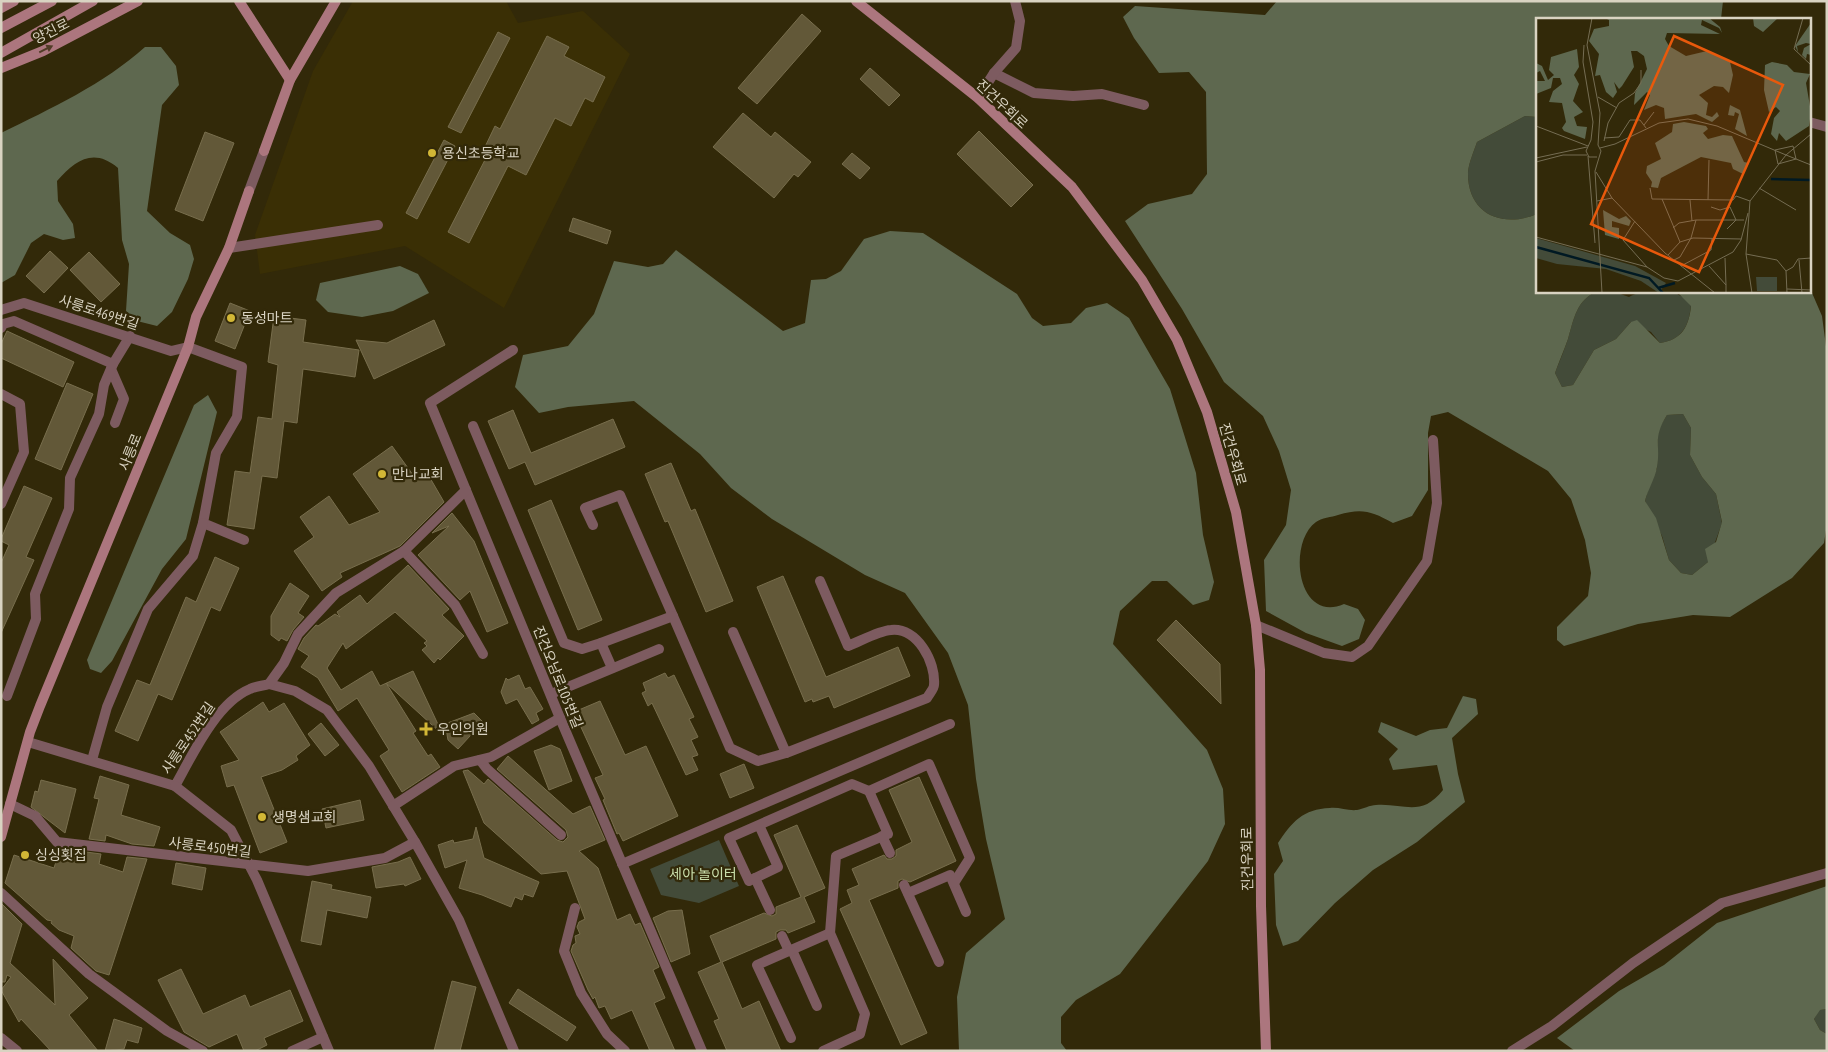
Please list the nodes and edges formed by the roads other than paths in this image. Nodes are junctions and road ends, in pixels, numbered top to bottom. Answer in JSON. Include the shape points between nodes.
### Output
{"nodes":[{"id":1,"x":14,"y":1,"type":"edge"},
{"id":2,"x":52,"y":1,"type":"edge"},
{"id":3,"x":93,"y":1,"type":"edge"},
{"id":4,"x":138,"y":1,"type":"edge"},
{"id":5,"x":239,"y":1,"type":"edge"},
{"id":6,"x":336,"y":1,"type":"edge"},
{"id":7,"x":856,"y":1,"type":"edge"},
{"id":8,"x":1015,"y":1,"type":"edge"},
{"id":9,"x":1,"y":8,"type":"edge"},
{"id":10,"x":1,"y":28,"type":"edge"},
{"id":11,"x":1,"y":53,"type":"edge"},
{"id":12,"x":1,"y":68,"type":"edge"},
{"id":13,"x":994,"y":73,"type":"junction"},
{"id":14,"x":290,"y":80,"type":"junction"},
{"id":15,"x":978,"y":98,"type":"junction"},
{"id":16,"x":1144,"y":105,"type":"dead end"},
{"id":17,"x":1810,"y":122,"type":"edge"},
{"id":18,"x":1827,"y":127,"type":"edge"},
{"id":19,"x":378,"y":225,"type":"dead end"},
{"id":20,"x":229,"y":248,"type":"junction"},
{"id":21,"x":1,"y":310,"type":"edge"},
{"id":22,"x":1,"y":328,"type":"edge"},
{"id":23,"x":130,"y":336,"type":"junction"},
{"id":24,"x":188,"y":346,"type":"junction"},
{"id":25,"x":513,"y":350,"type":"dead end"},
{"id":26,"x":112,"y":367,"type":"junction"},
{"id":27,"x":1,"y":394,"type":"edge"},
{"id":28,"x":115,"y":423,"type":"dead end"},
{"id":29,"x":472,"y":426,"type":"dead end"},
{"id":30,"x":1433,"y":440,"type":"dead end"},
{"id":31,"x":466,"y":490,"type":"junction"},
{"id":32,"x":1,"y":504,"type":"edge"},
{"id":33,"x":203,"y":523,"type":"junction"},
{"id":34,"x":593,"y":525,"type":"dead end"},
{"id":35,"x":244,"y":540,"type":"dead end"},
{"id":36,"x":404,"y":551,"type":"junction"},
{"id":37,"x":820,"y":581,"type":"dead end"},
{"id":38,"x":673,"y":616,"type":"junction"},
{"id":39,"x":1256,"y":625,"type":"junction"},
{"id":40,"x":733,"y":632,"type":"dead end"},
{"id":41,"x":601,"y":643,"type":"junction"},
{"id":42,"x":659,"y":649,"type":"dead end"},
{"id":43,"x":483,"y":654,"type":"dead end"},
{"id":44,"x":612,"y":668,"type":"junction"},
{"id":45,"x":269,"y":684,"type":"junction"},
{"id":46,"x":551,"y":694,"type":"junction"},
{"id":47,"x":7,"y":696,"type":"dead end"},
{"id":48,"x":560,"y":718,"type":"junction"},
{"id":49,"x":950,"y":724,"type":"dead end"},
{"id":50,"x":28,"y":742,"type":"junction"},
{"id":51,"x":786,"y":753,"type":"junction"},
{"id":52,"x":92,"y":760,"type":"junction"},
{"id":53,"x":480,"y":760,"type":"junction"},
{"id":54,"x":175,"y":786,"type":"junction"},
{"id":55,"x":869,"y":791,"type":"junction"},
{"id":56,"x":10,"y":804,"type":"junction"},
{"id":57,"x":393,"y":806,"type":"junction"},
{"id":58,"x":760,"y":825,"type":"junction"},
{"id":59,"x":561,"y":836,"type":"dead end"},
{"id":60,"x":882,"y":836,"type":"junction"},
{"id":61,"x":1,"y":837,"type":"edge"},
{"id":62,"x":416,"y":842,"type":"junction"},
{"id":63,"x":890,"y":853,"type":"dead end"},
{"id":64,"x":622,"y":864,"type":"junction"},
{"id":65,"x":250,"y":866,"type":"junction"},
{"id":66,"x":1827,"y":873,"type":"edge"},
{"id":67,"x":755,"y":878,"type":"junction"},
{"id":68,"x":954,"y":883,"type":"junction"},
{"id":69,"x":1,"y":893,"type":"edge"},
{"id":70,"x":575,"y":908,"type":"dead end"},
{"id":71,"x":770,"y":910,"type":"dead end"},
{"id":72,"x":966,"y":912,"type":"dead end"},
{"id":73,"x":830,"y":934,"type":"junction"},
{"id":74,"x":782,"y":936,"type":"dead end"},
{"id":75,"x":790,"y":951,"type":"junction"},
{"id":76,"x":939,"y":962,"type":"dead end"},
{"id":77,"x":817,"y":1006,"type":"dead end"},
{"id":78,"x":323,"y":1036,"type":"junction"},
{"id":79,"x":1,"y":1038,"type":"edge"},
{"id":80,"x":791,"y":1038,"type":"dead end"},
{"id":81,"x":17,"y":1051,"type":"edge"},
{"id":82,"x":203,"y":1051,"type":"edge"},
{"id":83,"x":292,"y":1051,"type":"edge"},
{"id":84,"x":329,"y":1051,"type":"edge"},
{"id":85,"x":514,"y":1051,"type":"edge"},
{"id":86,"x":624,"y":1051,"type":"edge"},
{"id":87,"x":702,"y":1051,"type":"edge"},
{"id":88,"x":822,"y":1051,"type":"edge"},
{"id":89,"x":1266,"y":1051,"type":"edge"},
{"id":90,"x":1512,"y":1051,"type":"edge"}],
"edges":[{"from":1,"to":9,"type":"street"},
{"from":2,"to":10,"type":"street"},
{"from":3,"to":11,"type":"street"},
{"from":12,"to":4,"type":"street","name":"양진로","one_way":true,"via":[[43,51]]},
{"from":5,"to":14,"type":"street"},
{"from":6,"to":14,"type":"street","name":"사릉로"},
{"from":7,"to":15,"type":"street","name":"진건우회로"},
{"from":8,"to":13,"type":"street","via":[[1020,21],[1016,48]]},
{"from":13,"to":15,"type":"street"},
{"from":13,"to":16,"type":"street","via":[[1034,93],[1102,94]]},
{"from":14,"to":20,"type":"street","name":"사릉로"},
{"from":15,"to":39,"type":"street","name":"진건우회로","via":[[1072,187],[1142,280],[1177,340],[1206,412],[1236,512]]},
{"from":17,"to":18,"type":"street"},
{"from":19,"to":20,"type":"street"},
{"from":20,"to":24,"type":"street","name":"사릉로","via":[[196,317]]},
{"from":21,"to":23,"type":"street","name":"사릉로469번길","via":[[24,303]]},
{"from":22,"to":26,"type":"street","via":[[3,324],[14,321]]},
{"from":23,"to":24,"type":"street","name":"사릉로469번길","via":[[171,351]]},
{"from":23,"to":26,"type":"street"},
{"from":24,"to":33,"type":"street","via":[[242,367],[237,417],[216,453]]},
{"from":24,"to":50,"type":"street","name":"사릉로"},
{"from":25,"to":31,"type":"street","name":"진건오남로105번길","via":[[430,403]]},
{"from":26,"to":28,"type":"street","via":[[124,399]]},
{"from":26,"to":47,"type":"street","via":[[104,385],[99,414],[70,478],[69,509],[35,594],[36,619]]},
{"from":27,"to":32,"type":"street","via":[[20,404],[24,452]]},
{"from":29,"to":41,"type":"street","via":[[564,643],[582,649]]},
{"from":30,"to":39,"type":"street","via":[[1437,503],[1427,561],[1368,646],[1352,657],[1324,653]]},
{"from":31,"to":36,"type":"street"},
{"from":31,"to":46,"type":"street","name":"진건오남로105번길"},
{"from":33,"to":35,"type":"street"},
{"from":33,"to":52,"type":"street","via":[[193,556],[148,609],[107,708]]},
{"from":34,"to":38,"type":"street","via":[[585,508],[620,495]]},
{"from":36,"to":43,"type":"street","via":[[455,605]]},
{"from":36,"to":45,"type":"street","via":[[336,593],[298,634]]},
{"from":37,"to":51,"type":"street","via":[[848,646],[891,630],[905,631],[923,646],[934,686],[927,698]]},
{"from":38,"to":41,"type":"street"},
{"from":38,"to":51,"type":"street","via":[[730,748],[758,761]]},
{"from":39,"to":89,"type":"street","name":"진건우회로","via":[[1260,670],[1261,906]]},
{"from":40,"to":51,"type":"street"},
{"from":41,"to":44,"type":"street"},
{"from":42,"to":44,"type":"street"},
{"from":44,"to":46,"type":"street"},
{"from":45,"to":54,"type":"street","name":"사릉로452번길","via":[[249,689],[228,704],[207,730]]},
{"from":45,"to":57,"type":"street","via":[[295,690],[327,710],[369,766]]},
{"from":46,"to":48,"type":"street","name":"진건오남로105번길"},
{"from":48,"to":53,"type":"street"},
{"from":48,"to":64,"type":"street","name":"진건오남로105번길"},
{"from":49,"to":64,"type":"street"},
{"from":50,"to":52,"type":"street","name":"사릉로452번길"},
{"from":50,"to":56,"type":"street","name":"사릉로"},
{"from":52,"to":54,"type":"street","name":"사릉로452번길"},
{"from":53,"to":57,"type":"street","via":[[454,766]]},
{"from":53,"to":59,"type":"street"},
{"from":54,"to":65,"type":"street","via":[[231,830]]},
{"from":55,"to":58,"type":"street","via":[[852,784]]},
{"from":55,"to":60,"type":"street","via":[[888,834]]},
{"from":55,"to":68,"type":"street","via":[[929,764],[970,858]]},
{"from":56,"to":61,"type":"street","name":"사릉로"},
{"from":56,"to":65,"type":"street","name":"사릉로450번길","via":[[34,816],[57,842]]},
{"from":57,"to":62,"type":"street"},
{"from":58,"to":67,"type":"street","via":[[778,867]]},
{"from":58,"to":67,"type":"street","via":[[729,838],[749,881]]},
{"from":60,"to":63,"type":"street"},
{"from":60,"to":73,"type":"street","via":[[836,856]]},
{"from":62,"to":65,"type":"street","name":"사릉로450번길","via":[[385,858],[308,871]]},
{"from":62,"to":85,"type":"street","via":[[459,920]]},
{"from":64,"to":87,"type":"street","name":"진건오남로105번길"},
{"from":65,"to":78,"type":"street"},
{"from":66,"to":90,"type":"street","via":[[1722,903],[1633,963],[1552,1026]]},
{"from":67,"to":71,"type":"street"},
{"from":68,"to":72,"type":"street"},
{"from":68,"to":76,"type":"street","via":[[950,875],[906,889]]},
{"from":69,"to":82,"type":"street","via":[[89,974],[167,1031]]},
{"from":70,"to":86,"type":"street","via":[[564,951],[581,993],[607,1034]]},
{"from":73,"to":75,"type":"street"},
{"from":73,"to":88,"type":"street","via":[[865,1014],[860,1034]]},
{"from":74,"to":75,"type":"street"},
{"from":75,"to":77,"type":"street"},
{"from":75,"to":80,"type":"street","via":[[758,965]]},
{"from":78,"to":83,"type":"street"},
{"from":78,"to":84,"type":"street"},
{"from":79,"to":81,"type":"street"}]}
